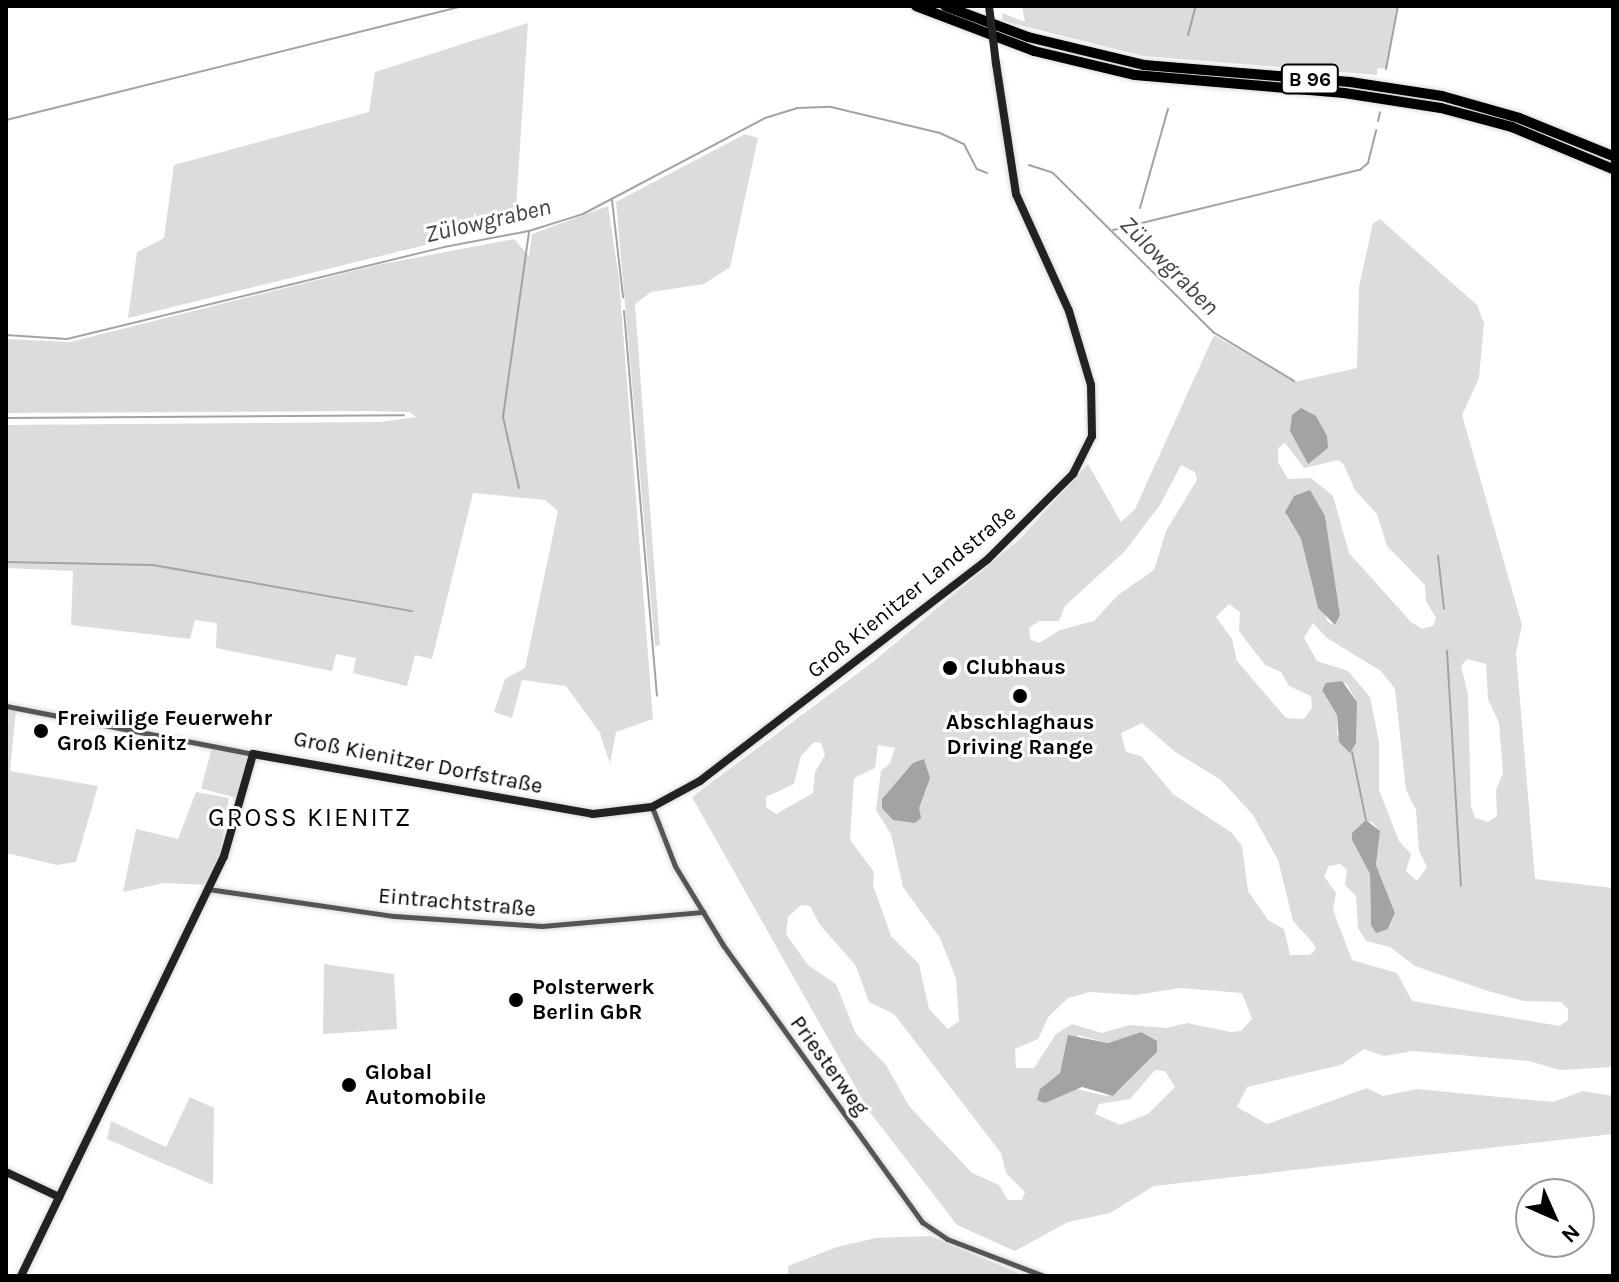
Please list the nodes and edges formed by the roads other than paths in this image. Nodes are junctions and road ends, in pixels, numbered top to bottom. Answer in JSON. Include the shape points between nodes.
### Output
{"nodes":[{"id":1,"x":916,"y":6,"type":"edge"},
{"id":2,"x":945,"y":6,"type":"edge"},
{"id":3,"x":989,"y":6,"type":"edge"},
{"id":4,"x":1613,"y":156,"type":"edge"},
{"id":5,"x":1613,"y":169,"type":"edge"},
{"id":6,"x":6,"y":706,"type":"edge"},
{"id":7,"x":253,"y":754,"type":"junction"},
{"id":8,"x":681,"y":794,"type":"joint"},
{"id":9,"x":652,"y":807,"type":"junction"},
{"id":10,"x":208,"y":889,"type":"junction"},
{"id":11,"x":703,"y":912,"type":"junction"},
{"id":12,"x":6,"y":1172,"type":"edge"},
{"id":13,"x":59,"y":1197,"type":"junction"},
{"id":14,"x":21,"y":1276,"type":"edge"},
{"id":15,"x":1044,"y":1276,"type":"edge"}],
"edges":[{"from":1,"to":5,"type":"highway","number":"B 96","via":[[1023,48],[1135,75],[1344,93],[1441,108],[1512,127]]},
{"from":2,"to":4,"type":"highway","number":"B 96","via":[[1028,37],[1144,65],[1350,82],[1442,96],[1534,123]]},
{"from":3,"to":8,"type":"main road","name":"Groß Kienitzer Landstraße","bridge":true,"via":[[1016,194],[1085,358],[1094,411],[1088,447],[1066,483],[1000,549]]},
{"from":6,"to":7,"type":"street","name":"Groß Kienitzer Dorfstraße"},
{"from":7,"to":9,"type":"main road","name":"Groß Kienitzer Dorfstraße","via":[[593,814]]},
{"from":7,"to":10,"type":"main road","via":[[224,856]]},
{"from":8,"to":9,"type":"main road","name":"Groß Kienitzer Dorfstraße"},
{"from":9,"to":11,"type":"street","name":"Priesterweg","via":[[664,843]]},
{"from":10,"to":11,"type":"street","name":"Eintrachtstraße","via":[[394,916],[549,926]]},
{"from":10,"to":13,"type":"main road"},
{"from":11,"to":15,"type":"street","name":"Priesterweg","via":[[922,1222],[947,1239]]},
{"from":12,"to":13,"type":"main road"},
{"from":13,"to":14,"type":"main road"}]}
